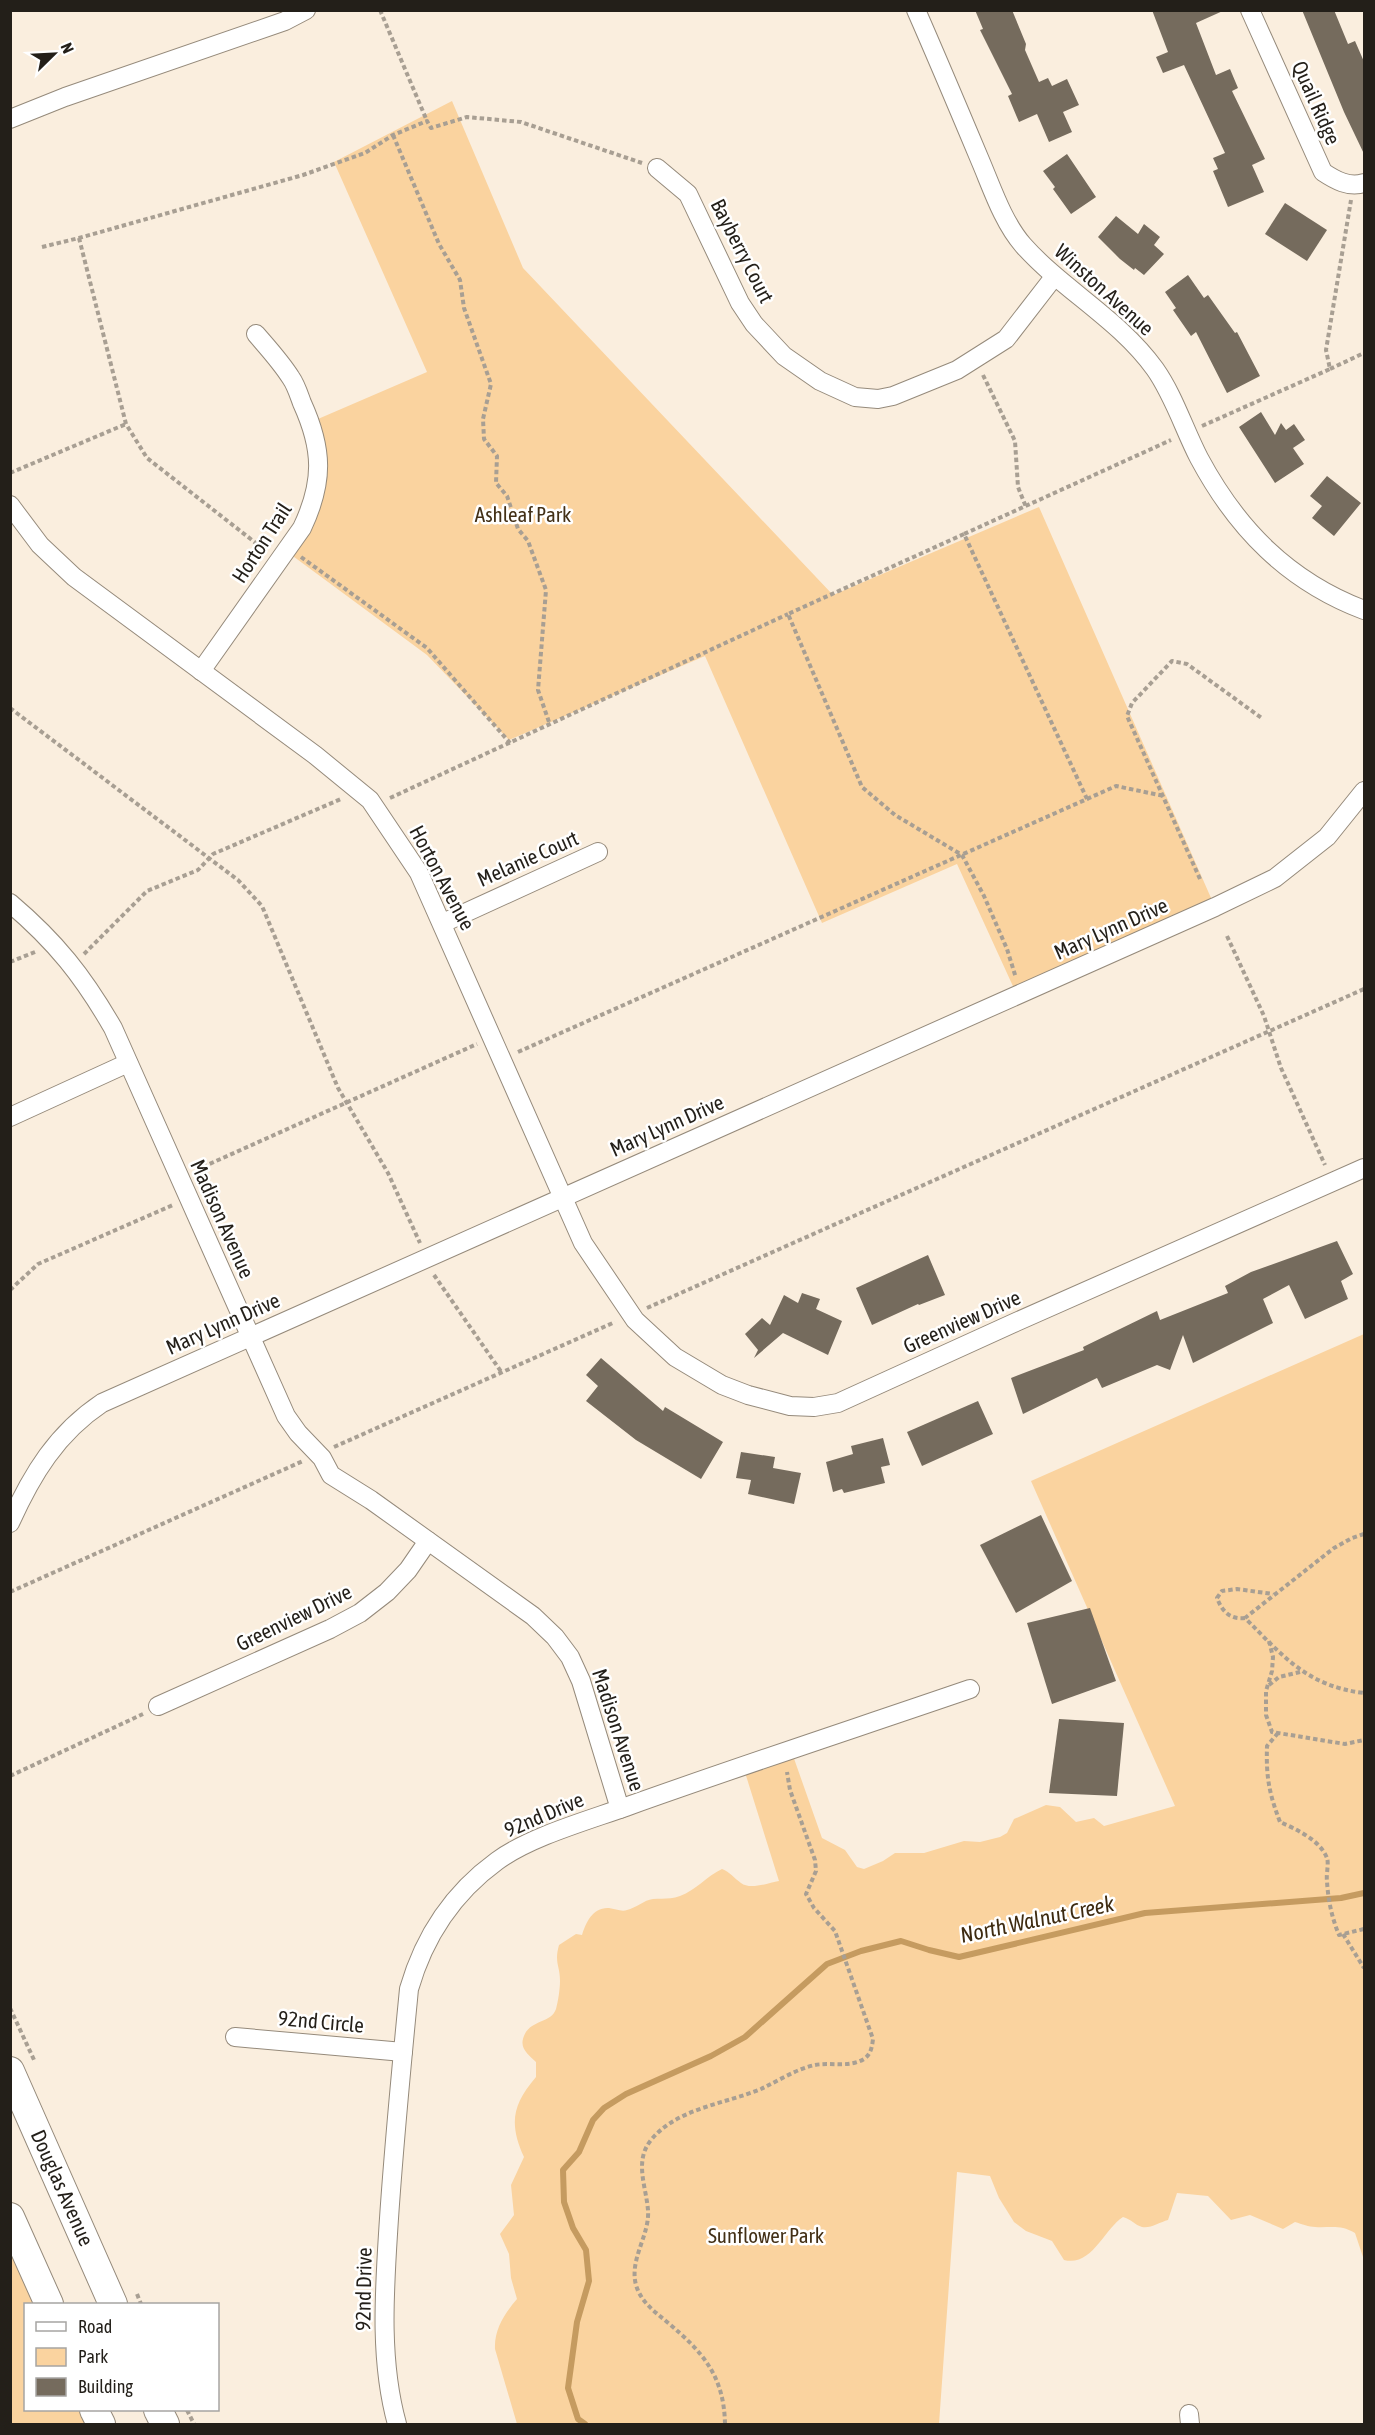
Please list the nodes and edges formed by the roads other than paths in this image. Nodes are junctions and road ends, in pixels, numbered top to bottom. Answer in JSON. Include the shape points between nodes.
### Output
{"nodes":[{"id":1,"x":306,"y":10,"type":"edge"},
{"id":2,"x":916,"y":10,"type":"edge"},
{"id":3,"x":1250,"y":10,"type":"edge"},
{"id":4,"x":10,"y":119,"type":"edge"},
{"id":5,"x":657,"y":168,"type":"road end"},
{"id":6,"x":1359,"y":184,"type":"edge"},
{"id":7,"x":1054,"y":277,"type":"junction"},
{"id":8,"x":256,"y":334,"type":"dead end"},
{"id":9,"x":10,"y":505,"type":"edge"},
{"id":10,"x":1365,"y":610,"type":"edge"},
{"id":11,"x":201,"y":671,"type":"junction"},
{"id":12,"x":1365,"y":791,"type":"edge"},
{"id":13,"x":598,"y":852,"type":"dead end"},
{"id":14,"x":10,"y":903,"type":"edge"},
{"id":15,"x":443,"y":922,"type":"junction"},
{"id":16,"x":128,"y":1063,"type":"junction"},
{"id":17,"x":10,"y":1117,"type":"edge"},
{"id":18,"x":1365,"y":1168,"type":"edge"},
{"id":19,"x":563,"y":1197,"type":"junction"},
{"id":20,"x":604,"y":1275,"type":"joint"},
{"id":21,"x":250,"y":1336,"type":"junction"},
{"id":22,"x":10,"y":1523,"type":"edge"},
{"id":23,"x":429,"y":1541,"type":"junction"},
{"id":24,"x":969,"y":1689,"type":"dead end"},
{"id":25,"x":158,"y":1706,"type":"road end"},
{"id":26,"x":620,"y":1809,"type":"junction"},
{"id":27,"x":235,"y":2037,"type":"dead end"},
{"id":28,"x":403,"y":2052,"type":"junction"},
{"id":29,"x":10,"y":2072,"type":"edge"},
{"id":30,"x":10,"y":2217,"type":"edge"},
{"id":31,"x":49,"y":2303,"type":"edge"},
{"id":32,"x":112,"y":2303,"type":"edge"},
{"id":33,"x":397,"y":2424,"type":"edge"}],
"edges":[{"from":1,"to":4,"type":"street","via":[[285,21]]},
{"from":2,"to":7,"type":"street","name":"Winston Avenue","via":[[1001,209],[1021,243]]},
{"from":3,"to":6,"type":"street","name":"Quail Ridge","via":[[1323,171],[1337,182]]},
{"from":5,"to":7,"type":"street","name":"Bayberry Court","via":[[688,194],[754,324],[784,356],[820,381],[855,397],[893,396],[957,370],[1006,339]]},
{"from":7,"to":10,"type":"street","name":"Winston Avenue","via":[[1119,330],[1155,369],[1200,459],[1246,528],[1286,568],[1333,598]]},
{"from":8,"to":11,"type":"street","name":"Horton Trail","via":[[292,378],[311,422],[319,457],[318,482],[313,506],[302,528]]},
{"from":9,"to":11,"type":"street","name":"Horton Avenue","via":[[40,545],[74,577]]},
{"from":11,"to":15,"type":"street","name":"Horton Avenue","via":[[370,800],[419,873]]},
{"from":12,"to":19,"type":"street","name":"Mary Lynn Drive","via":[[1327,837],[1275,878]]},
{"from":13,"to":15,"type":"street","name":"Melanie Court"},
{"from":14,"to":16,"type":"street","name":"Madison Avenue","via":[[46,934],[73,965],[99,1002]]},
{"from":15,"to":19,"type":"street","name":"Horton Avenue"},
{"from":16,"to":17,"type":"street"},
{"from":16,"to":21,"type":"street","name":"Madison Avenue"},
{"from":18,"to":20,"type":"street","name":"Greenview Drive","via":[[838,1403],[814,1407],[790,1406],[748,1395],[722,1385],[675,1357],[632,1315]]},
{"from":19,"to":20,"type":"street","name":"Horton Avenue","via":[[583,1243]]},
{"from":19,"to":21,"type":"street","name":"Mary Lynn Drive"},
{"from":21,"to":22,"type":"street","name":"Mary Lynn Drive","via":[[102,1403],[86,1414],[56,1442],[22,1495]]},
{"from":21,"to":23,"type":"street","name":"Madison Avenue","via":[[286,1416],[331,1475]]},
{"from":23,"to":25,"type":"street","name":"Greenview Drive","via":[[387,1592],[360,1613]]},
{"from":23,"to":26,"type":"street","name":"Madison Avenue","via":[[533,1616],[570,1657]]},
{"from":24,"to":26,"type":"street","name":"92nd Drive"},
{"from":26,"to":28,"type":"street","name":"92nd Drive","via":[[517,1849],[463,1890],[435,1926],[416,1967],[409,1989]]},
{"from":27,"to":28,"type":"street","name":"92nd Circle"},
{"from":28,"to":33,"type":"street","name":"92nd Drive","via":[[384,2304],[387,2373]]},
{"from":29,"to":32,"type":"main road","name":"Douglas Avenue"},
{"from":30,"to":31,"type":"main road"}]}
